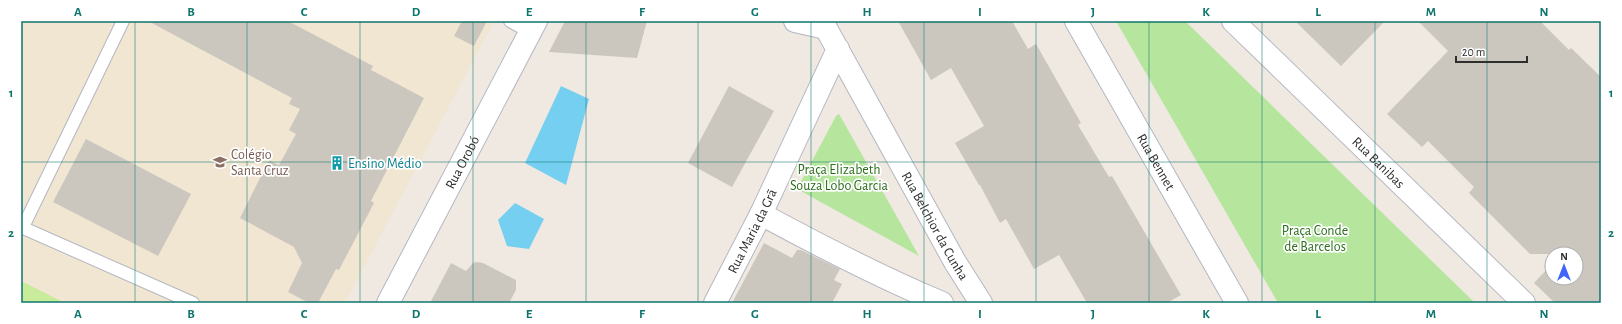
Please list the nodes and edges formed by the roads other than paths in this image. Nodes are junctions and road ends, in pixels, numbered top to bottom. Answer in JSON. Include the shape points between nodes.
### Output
{"nodes":[{"id":1,"x":122,"y":21,"type":"edge"},
{"id":2,"x":510,"y":21,"type":"edge"},
{"id":3,"x":795,"y":21,"type":"edge"},
{"id":4,"x":1076,"y":21,"type":"edge"},
{"id":5,"x":1233,"y":21,"type":"edge"},
{"id":6,"x":824,"y":25,"type":"edge"},
{"id":7,"x":533,"y":26,"type":"edge"},
{"id":8,"x":838,"y":49,"type":"junction"},
{"id":9,"x":761,"y":214,"type":"junction"},
{"id":10,"x":22,"y":227,"type":"edge"},
{"id":11,"x":192,"y":303,"type":"edge"},
{"id":12,"x":388,"y":303,"type":"edge"},
{"id":13,"x":715,"y":303,"type":"edge"},
{"id":14,"x":942,"y":303,"type":"edge"},
{"id":15,"x":981,"y":303,"type":"edge"},
{"id":16,"x":1237,"y":303,"type":"edge"},
{"id":17,"x":1524,"y":303,"type":"edge"}],
"edges":[{"from":1,"to":10,"type":"lane"},
{"from":2,"to":7,"type":"lane"},
{"from":3,"to":6,"type":"street"},
{"from":4,"to":16,"type":"street","name":"Rua Bennet"},
{"from":5,"to":17,"type":"street","name":"Rua Banibas"},
{"from":6,"to":8,"type":"street","name":"Rua Belchior da Cunha"},
{"from":7,"to":12,"type":"street","name":"Rua Orobó"},
{"from":8,"to":9,"type":"street","name":"Rua Maria da Grã"},
{"from":8,"to":15,"type":"street","name":"Rua Belchior da Cunha","via":[[955,262]]},
{"from":9,"to":13,"type":"street","name":"Rua Maria da Grã"},
{"from":9,"to":14,"type":"street","via":[[841,257]]},
{"from":10,"to":11,"type":"lane"}]}
